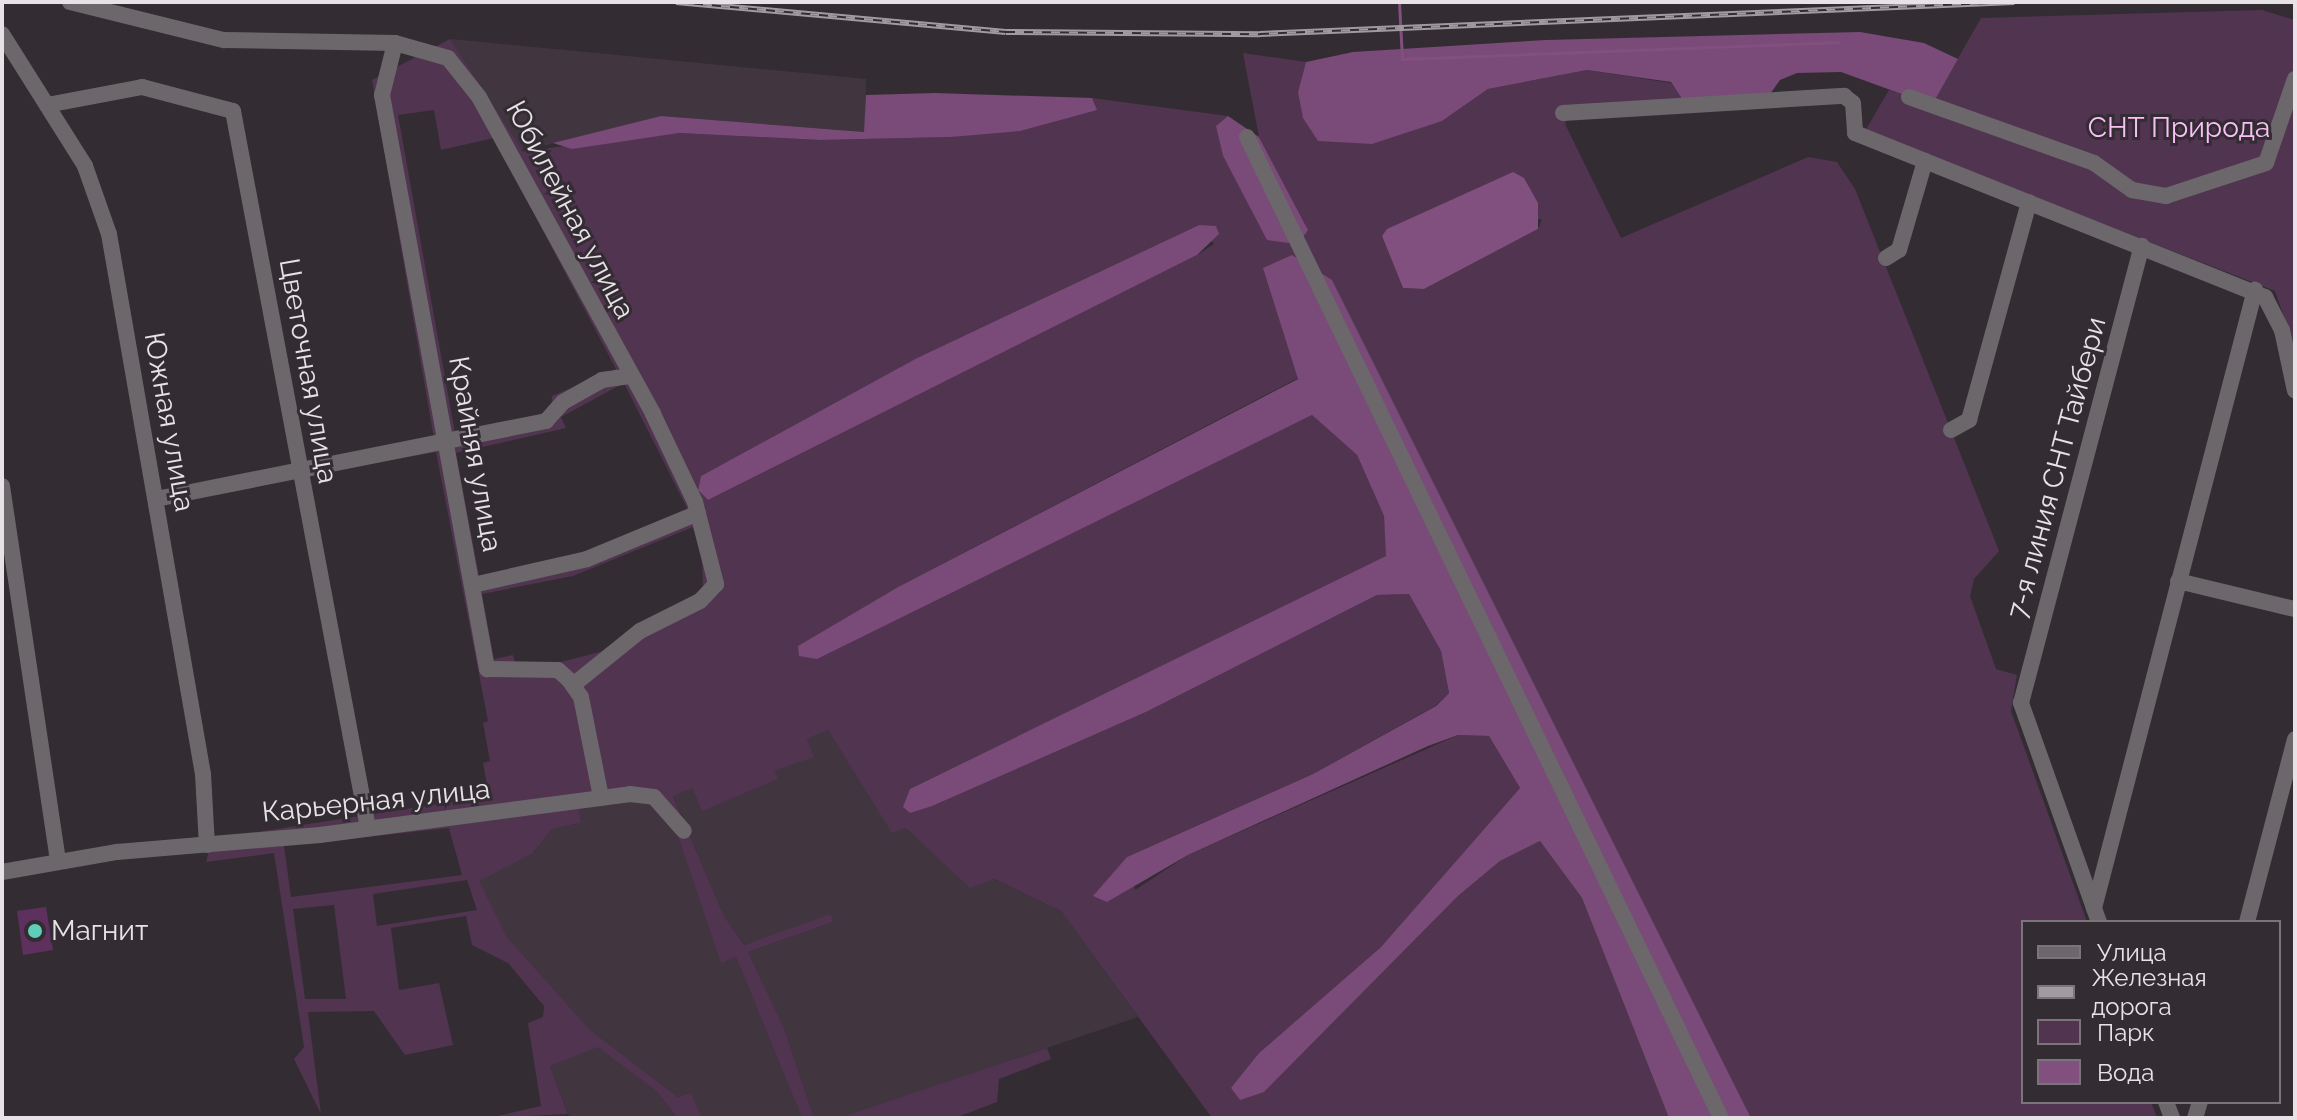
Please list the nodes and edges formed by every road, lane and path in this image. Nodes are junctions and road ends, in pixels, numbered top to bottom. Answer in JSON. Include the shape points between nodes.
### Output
{"nodes":[{"id":1,"x":70,"y":2,"type":"edge"},
{"id":2,"x":2,"y":34,"type":"edge"},
{"id":3,"x":395,"y":43,"type":"junction"},
{"id":4,"x":2295,"y":79,"type":"edge"},
{"id":5,"x":1909,"y":97,"type":"dead end"},
{"id":6,"x":47,"y":105,"type":"junction"},
{"id":7,"x":1563,"y":113,"type":"dead end"},
{"id":8,"x":1247,"y":137,"type":"dead end"},
{"id":9,"x":1925,"y":161,"type":"junction"},
{"id":10,"x":2029,"y":202,"type":"junction"},
{"id":11,"x":2142,"y":246,"type":"junction"},
{"id":12,"x":1886,"y":258,"type":"dead end"},
{"id":13,"x":2255,"y":290,"type":"junction"},
{"id":14,"x":630,"y":376,"type":"junction"},
{"id":15,"x":2295,"y":391,"type":"edge"},
{"id":16,"x":1951,"y":430,"type":"dead end"},
{"id":17,"x":447,"y":444,"type":"junction"},
{"id":18,"x":298,"y":473,"type":"junction"},
{"id":19,"x":2,"y":486,"type":"edge"},
{"id":20,"x":156,"y":499,"type":"junction"},
{"id":21,"x":698,"y":513,"type":"junction"},
{"id":22,"x":2178,"y":581,"type":"junction"},
{"id":23,"x":473,"y":585,"type":"junction"},
{"id":24,"x":2295,"y":609,"type":"edge"},
{"id":25,"x":573,"y":685,"type":"junction"},
{"id":26,"x":2295,"y":739,"type":"edge"},
{"id":27,"x":601,"y":797,"type":"junction"},
{"id":28,"x":368,"y":828,"type":"junction"},
{"id":29,"x":684,"y":831,"type":"dead end"},
{"id":30,"x":207,"y":845,"type":"junction"},
{"id":31,"x":58,"y":861,"type":"junction"},
{"id":32,"x":2,"y":872,"type":"edge"},
{"id":33,"x":2097,"y":915,"type":"edge"},
{"id":34,"x":2248,"y":920,"type":"edge"},
{"id":35,"x":1721,"y":1118,"type":"edge"}],
"edges":[{"from":1,"to":3,"type":"street","name":"Юбилейная улица","via":[[224,40]]},
{"from":2,"to":6,"type":"street","name":"Южная улица"},
{"from":3,"to":14,"type":"street","name":"Юбилейная улица","via":[[448,58],[479,97]]},
{"from":3,"to":17,"type":"street","name":"Крайняя улица","via":[[382,95]]},
{"from":4,"to":5,"type":"street","via":[[2266,163],[2166,196],[2132,190],[2094,163]]},
{"from":6,"to":18,"type":"street","name":"Цветочная улица","via":[[142,87],[233,111]]},
{"from":6,"to":20,"type":"street","name":"Южная улица","via":[[85,166],[109,234]]},
{"from":7,"to":9,"type":"street","via":[[1844,96],[1853,103],[1855,133]]},
{"from":8,"to":35,"type":"street"},
{"from":9,"to":10,"type":"street"},
{"from":9,"to":12,"type":"street","via":[[1899,250]]},
{"from":10,"to":11,"type":"street"},
{"from":10,"to":16,"type":"street","via":[[1969,420]]},
{"from":11,"to":13,"type":"street"},
{"from":11,"to":33,"type":"street","name":"7-я линия СНТ Тайбери","via":[[2021,703]]},
{"from":13,"to":15,"type":"street","via":[[2265,297],[2282,330]]},
{"from":13,"to":22,"type":"street"},
{"from":14,"to":17,"type":"street","via":[[602,380],[563,402],[546,421]]},
{"from":14,"to":21,"type":"street","name":"Юбилейная улица"},
{"from":17,"to":18,"type":"street"},
{"from":17,"to":23,"type":"street","name":"Крайняя улица"},
{"from":18,"to":20,"type":"street"},
{"from":18,"to":28,"type":"street","name":"Цветочная улица"},
{"from":19,"to":31,"type":"street"},
{"from":20,"to":30,"type":"street","name":"Южная улица","via":[[203,774]]},
{"from":21,"to":23,"type":"street","via":[[587,559]]},
{"from":21,"to":25,"type":"street","name":"Юбилейная улица","via":[[716,584],[700,601],[640,631]]},
{"from":22,"to":24,"type":"street"},
{"from":22,"to":33,"type":"street"},
{"from":23,"to":25,"type":"street","name":"Крайняя улица","via":[[487,669],[558,670]]},
{"from":25,"to":27,"type":"street","via":[[581,697]]},
{"from":26,"to":34,"type":"street"},
{"from":27,"to":28,"type":"street","name":"Карьерная улица"},
{"from":27,"to":29,"type":"street","name":"Карьерная улица","via":[[654,797]]},
{"from":28,"to":30,"type":"street","name":"Карьерная улица"},
{"from":30,"to":31,"type":"street","name":"Карьерная улица"},
{"from":31,"to":32,"type":"street","name":"Карьерная улица"}]}
